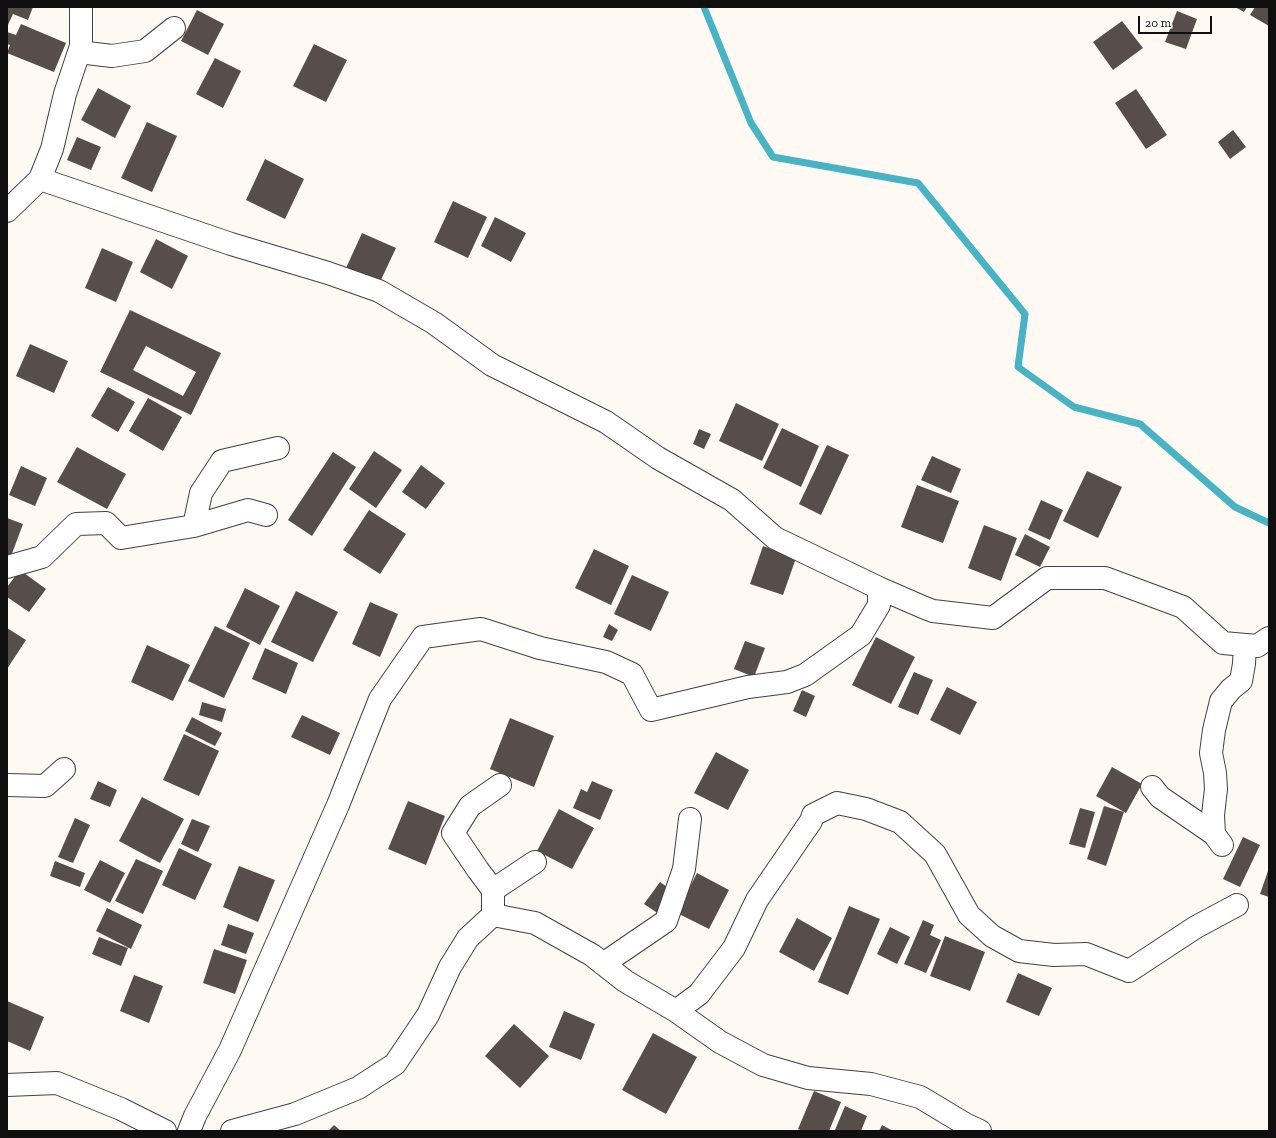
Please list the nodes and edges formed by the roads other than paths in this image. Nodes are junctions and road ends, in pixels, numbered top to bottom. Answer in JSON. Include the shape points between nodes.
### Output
{"nodes":[{"id":1,"x":81,"y":7,"type":"edge"},
{"id":2,"x":174,"y":28,"type":"dead end"},
{"id":3,"x":79,"y":52,"type":"junction"},
{"id":4,"x":40,"y":179,"type":"junction"},
{"id":5,"x":7,"y":211,"type":"edge"},
{"id":6,"x":278,"y":448,"type":"dead end"},
{"id":7,"x":266,"y":515,"type":"dead end"},
{"id":8,"x":194,"y":526,"type":"junction"},
{"id":9,"x":7,"y":567,"type":"edge"},
{"id":10,"x":879,"y":588,"type":"junction"},
{"id":11,"x":1269,"y":638,"type":"edge"},
{"id":12,"x":1244,"y":645,"type":"junction"},
{"id":13,"x":64,"y":769,"type":"dead end"},
{"id":14,"x":7,"y":785,"type":"edge"},
{"id":15,"x":500,"y":785,"type":"dead end"},
{"id":16,"x":1152,"y":786,"type":"dead end"},
{"id":17,"x":690,"y":819,"type":"dead end"},
{"id":18,"x":535,"y":862,"type":"dead end"},
{"id":19,"x":493,"y":890,"type":"junction"},
{"id":20,"x":1236,"y":905,"type":"dead end"},
{"id":21,"x":493,"y":914,"type":"junction"},
{"id":22,"x":603,"y":964,"type":"junction"},
{"id":23,"x":676,"y":1011,"type":"junction"},
{"id":24,"x":7,"y":1085,"type":"edge"},
{"id":25,"x":165,"y":1131,"type":"edge"},
{"id":26,"x":189,"y":1131,"type":"edge"},
{"id":27,"x":232,"y":1131,"type":"edge"},
{"id":28,"x":980,"y":1131,"type":"edge"}],
"edges":[{"from":1,"to":3,"type":"street"},
{"from":2,"to":3,"type":"street","via":[[145,50],[112,56]]},
{"from":3,"to":4,"type":"street","via":[[65,94],[52,149]]},
{"from":4,"to":5,"type":"street"},
{"from":4,"to":10,"type":"street","via":[[379,291],[434,323],[492,365],[606,422],[658,458],[732,500],[775,538]]},
{"from":6,"to":8,"type":"street","via":[[222,461],[201,493]]},
{"from":7,"to":8,"type":"street","via":[[248,510]]},
{"from":8,"to":9,"type":"street","via":[[121,538],[106,523],[76,524],[42,557]]},
{"from":10,"to":12,"type":"street","via":[[933,611],[993,618],[1048,578],[1105,578],[1183,607],[1223,643]]},
{"from":10,"to":26,"type":"street","via":[[879,605],[861,635],[805,675],[787,682],[748,687],[651,710],[632,674],[606,662],[540,648],[481,629],[423,637],[380,699],[338,804],[230,1050]]},
{"from":11,"to":12,"type":"street","via":[[1257,646]]},
{"from":12,"to":16,"type":"street","via":[[1241,680],[1221,701],[1214,730],[1211,753],[1216,773],[1213,815],[1218,839],[1160,797]]},
{"from":13,"to":14,"type":"street","via":[[45,786]]},
{"from":15,"to":19,"type":"street","via":[[470,806],[453,833]]},
{"from":17,"to":22,"type":"street","via":[[684,869],[666,922]]},
{"from":18,"to":19,"type":"street"},
{"from":19,"to":21,"type":"street"},
{"from":20,"to":23,"type":"street","via":[[1196,927],[1129,971],[1086,954],[1054,955],[1019,951],[992,936],[969,915],[935,854],[900,822],[866,809],[837,803],[814,815],[757,900],[734,948],[699,994]]},
{"from":21,"to":22,"type":"street","via":[[535,923],[592,955]]},
{"from":21,"to":27,"type":"street","via":[[468,938],[450,967],[428,1015],[395,1064],[358,1088],[295,1114]]},
{"from":22,"to":23,"type":"street","via":[[625,981]]},
{"from":23,"to":28,"type":"street","via":[[720,1042],[762,1065],[808,1078],[871,1084],[920,1097]]},
{"from":24,"to":25,"type":"street","via":[[57,1083],[121,1109]]}]}
